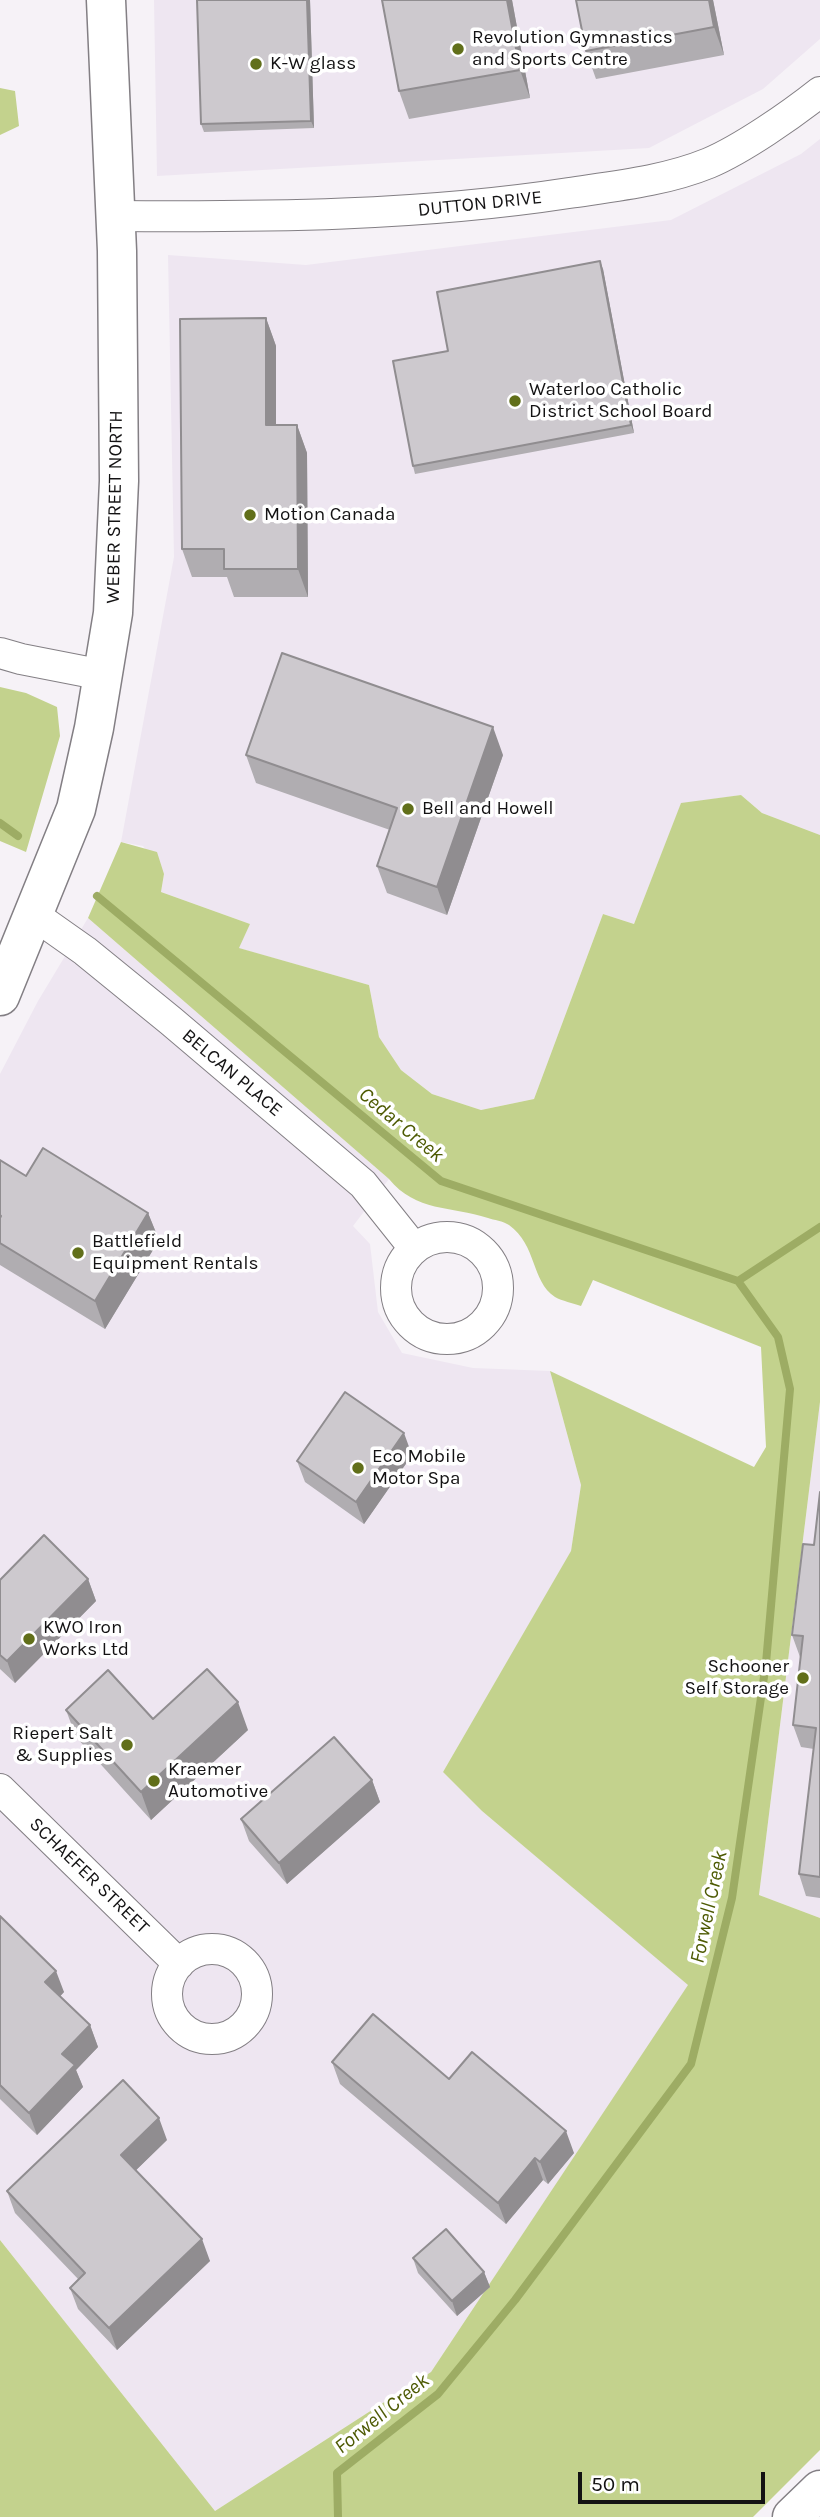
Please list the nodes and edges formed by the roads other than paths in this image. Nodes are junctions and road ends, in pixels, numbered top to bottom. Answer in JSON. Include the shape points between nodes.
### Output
{"nodes":[{"id":1,"x":106,"y":0,"type":"edge"},
{"id":2,"x":820,"y":92,"type":"edge"},
{"id":3,"x":116,"y":216,"type":"junction"},
{"id":4,"x":0,"y":653,"type":"edge"},
{"id":5,"x":103,"y":676,"type":"junction"},
{"id":6,"x":34,"y":915,"type":"junction"},
{"id":7,"x":0,"y":996,"type":"edge"},
{"id":8,"x":414,"y":1248,"type":"dead end"},
{"id":9,"x":0,"y":1789,"type":"edge"},
{"id":10,"x":179,"y":1964,"type":"dead end"},
{"id":11,"x":820,"y":2490,"type":"edge"},
{"id":12,"x":792,"y":2517,"type":"edge"}],
"edges":[{"from":1,"to":3,"type":"main road","name":"WEBER STREET NORTH"},
{"from":2,"to":3,"type":"street","name":"DUTTON DRIVE","via":[[731,153],[631,184],[522,201],[404,212]]},
{"from":3,"to":5,"type":"main road","name":"WEBER STREET NORTH","via":[[119,481],[113,613]]},
{"from":4,"to":5,"type":"street"},
{"from":5,"to":6,"type":"main road","name":"WEBER STREET NORTH","via":[[76,809]]},
{"from":6,"to":7,"type":"main road","name":"WEBER STREET NORTH"},
{"from":6,"to":8,"type":"street","name":"BELCAN PLACE","via":[[150,1003],[363,1184]]},
{"from":9,"to":10,"type":"street","name":"SCHAEFER STREET"},
{"from":11,"to":12,"type":"main road"}]}
